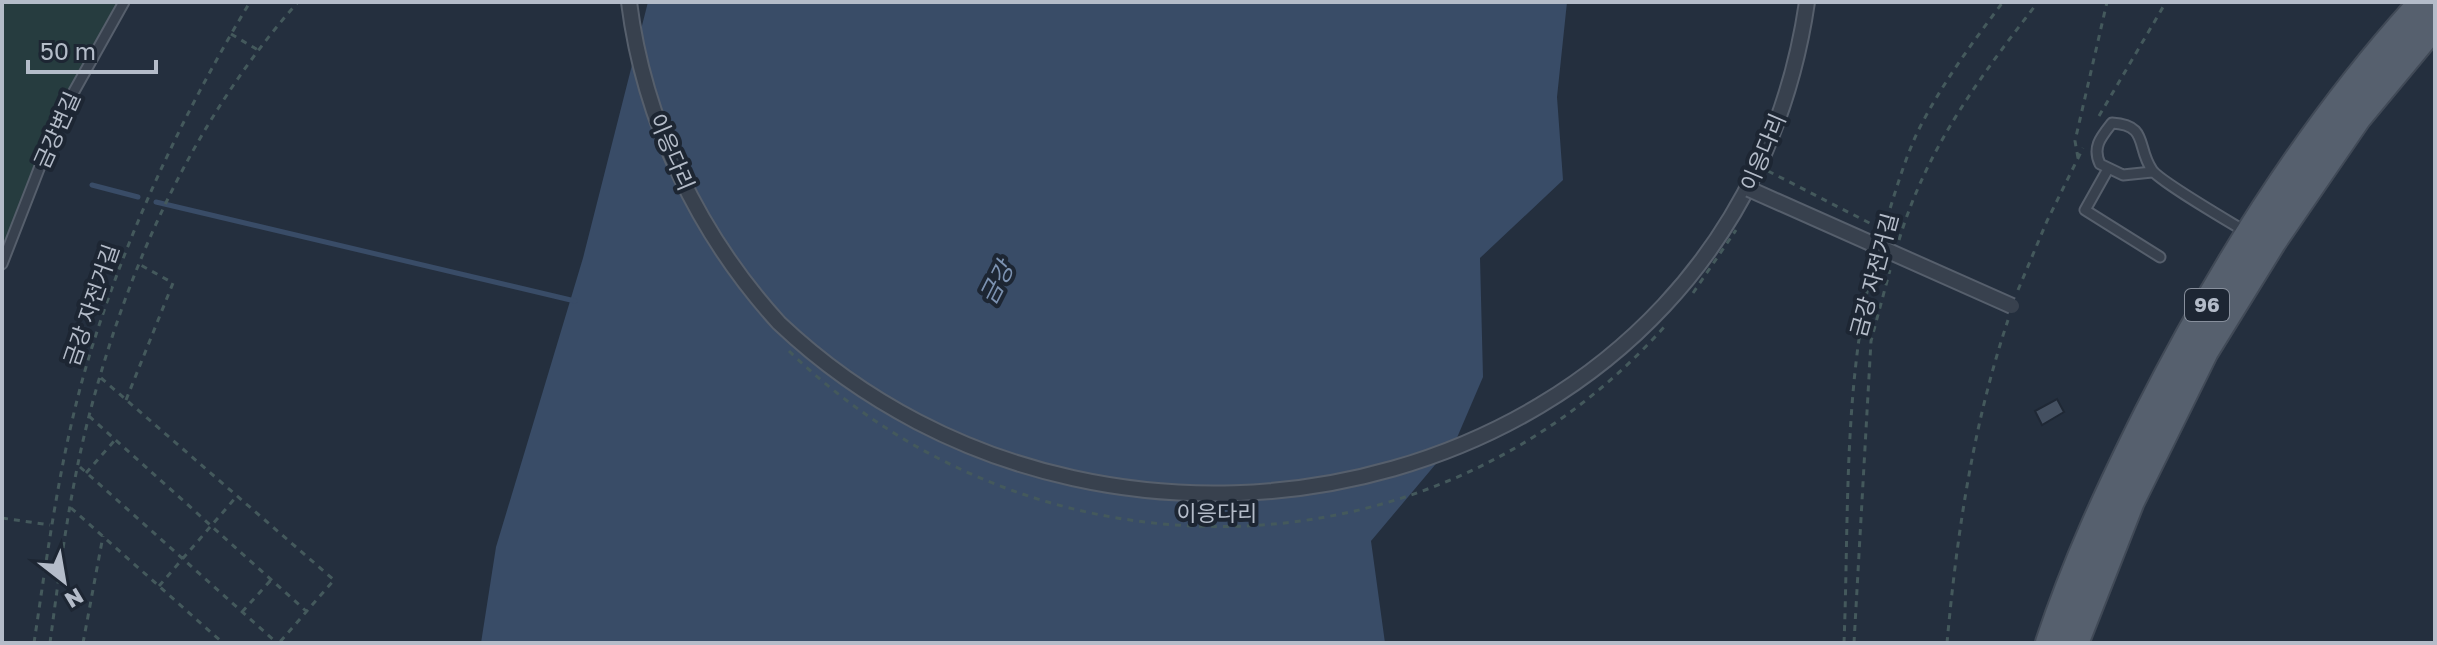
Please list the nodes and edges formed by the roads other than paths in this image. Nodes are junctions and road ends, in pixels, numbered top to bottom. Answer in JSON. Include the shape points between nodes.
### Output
{"nodes":[{"id":1,"x":124,"y":2,"type":"edge"},
{"id":2,"x":629,"y":2,"type":"edge"},
{"id":3,"x":1807,"y":2,"type":"edge"},
{"id":4,"x":2424,"y":2,"type":"edge"},
{"id":5,"x":2435,"y":23,"type":"edge"},
{"id":6,"x":2108,"y":169,"type":"junction"},
{"id":7,"x":2152,"y":172,"type":"junction"},
{"id":8,"x":1749,"y":189,"type":"junction"},
{"id":9,"x":2249,"y":234,"type":"junction"},
{"id":10,"x":2160,"y":257,"type":"dead end"},
{"id":11,"x":2,"y":264,"type":"edge"},
{"id":12,"x":2012,"y":306,"type":"road end"},
{"id":13,"x":1528,"y":428,"type":"dead end"},
{"id":14,"x":941,"y":448,"type":"dead end"},
{"id":15,"x":2050,"y":643,"type":"edge"},
{"id":16,"x":2074,"y":643,"type":"edge"}],
"edges":[{"from":1,"to":11,"type":"lane","name":"금강변길","via":[[58,120]]},
{"from":2,"to":14,"type":"street","name":"이응다리","via":[[661,131],[685,186],[730,262],[767,310],[830,373]]},
{"from":3,"to":8,"type":"street","name":"이응다리","via":[[1784,103]]},
{"from":4,"to":9,"type":"main road","number":"96","via":[[2339,104]]},
{"from":5,"to":16,"type":"main road","number":"96","via":[[2357,117],[2204,351],[2130,501]]},
{"from":6,"to":7,"type":"lane","via":[[2123,175]]},
{"from":6,"to":7,"type":"lane","via":[[2096,155],[2098,140],[2112,123],[2128,124],[2138,133]]},
{"from":6,"to":10,"type":"lane","via":[[2085,210]]},
{"from":7,"to":9,"type":"lane"},
{"from":8,"to":12,"type":"street","bridge":true},
{"from":8,"to":13,"type":"street","name":"이응다리","via":[[1702,266],[1644,335],[1577,394]]},
{"from":9,"to":15,"type":"main road","number":"96","via":[[2187,338],[2111,490]]}]}
